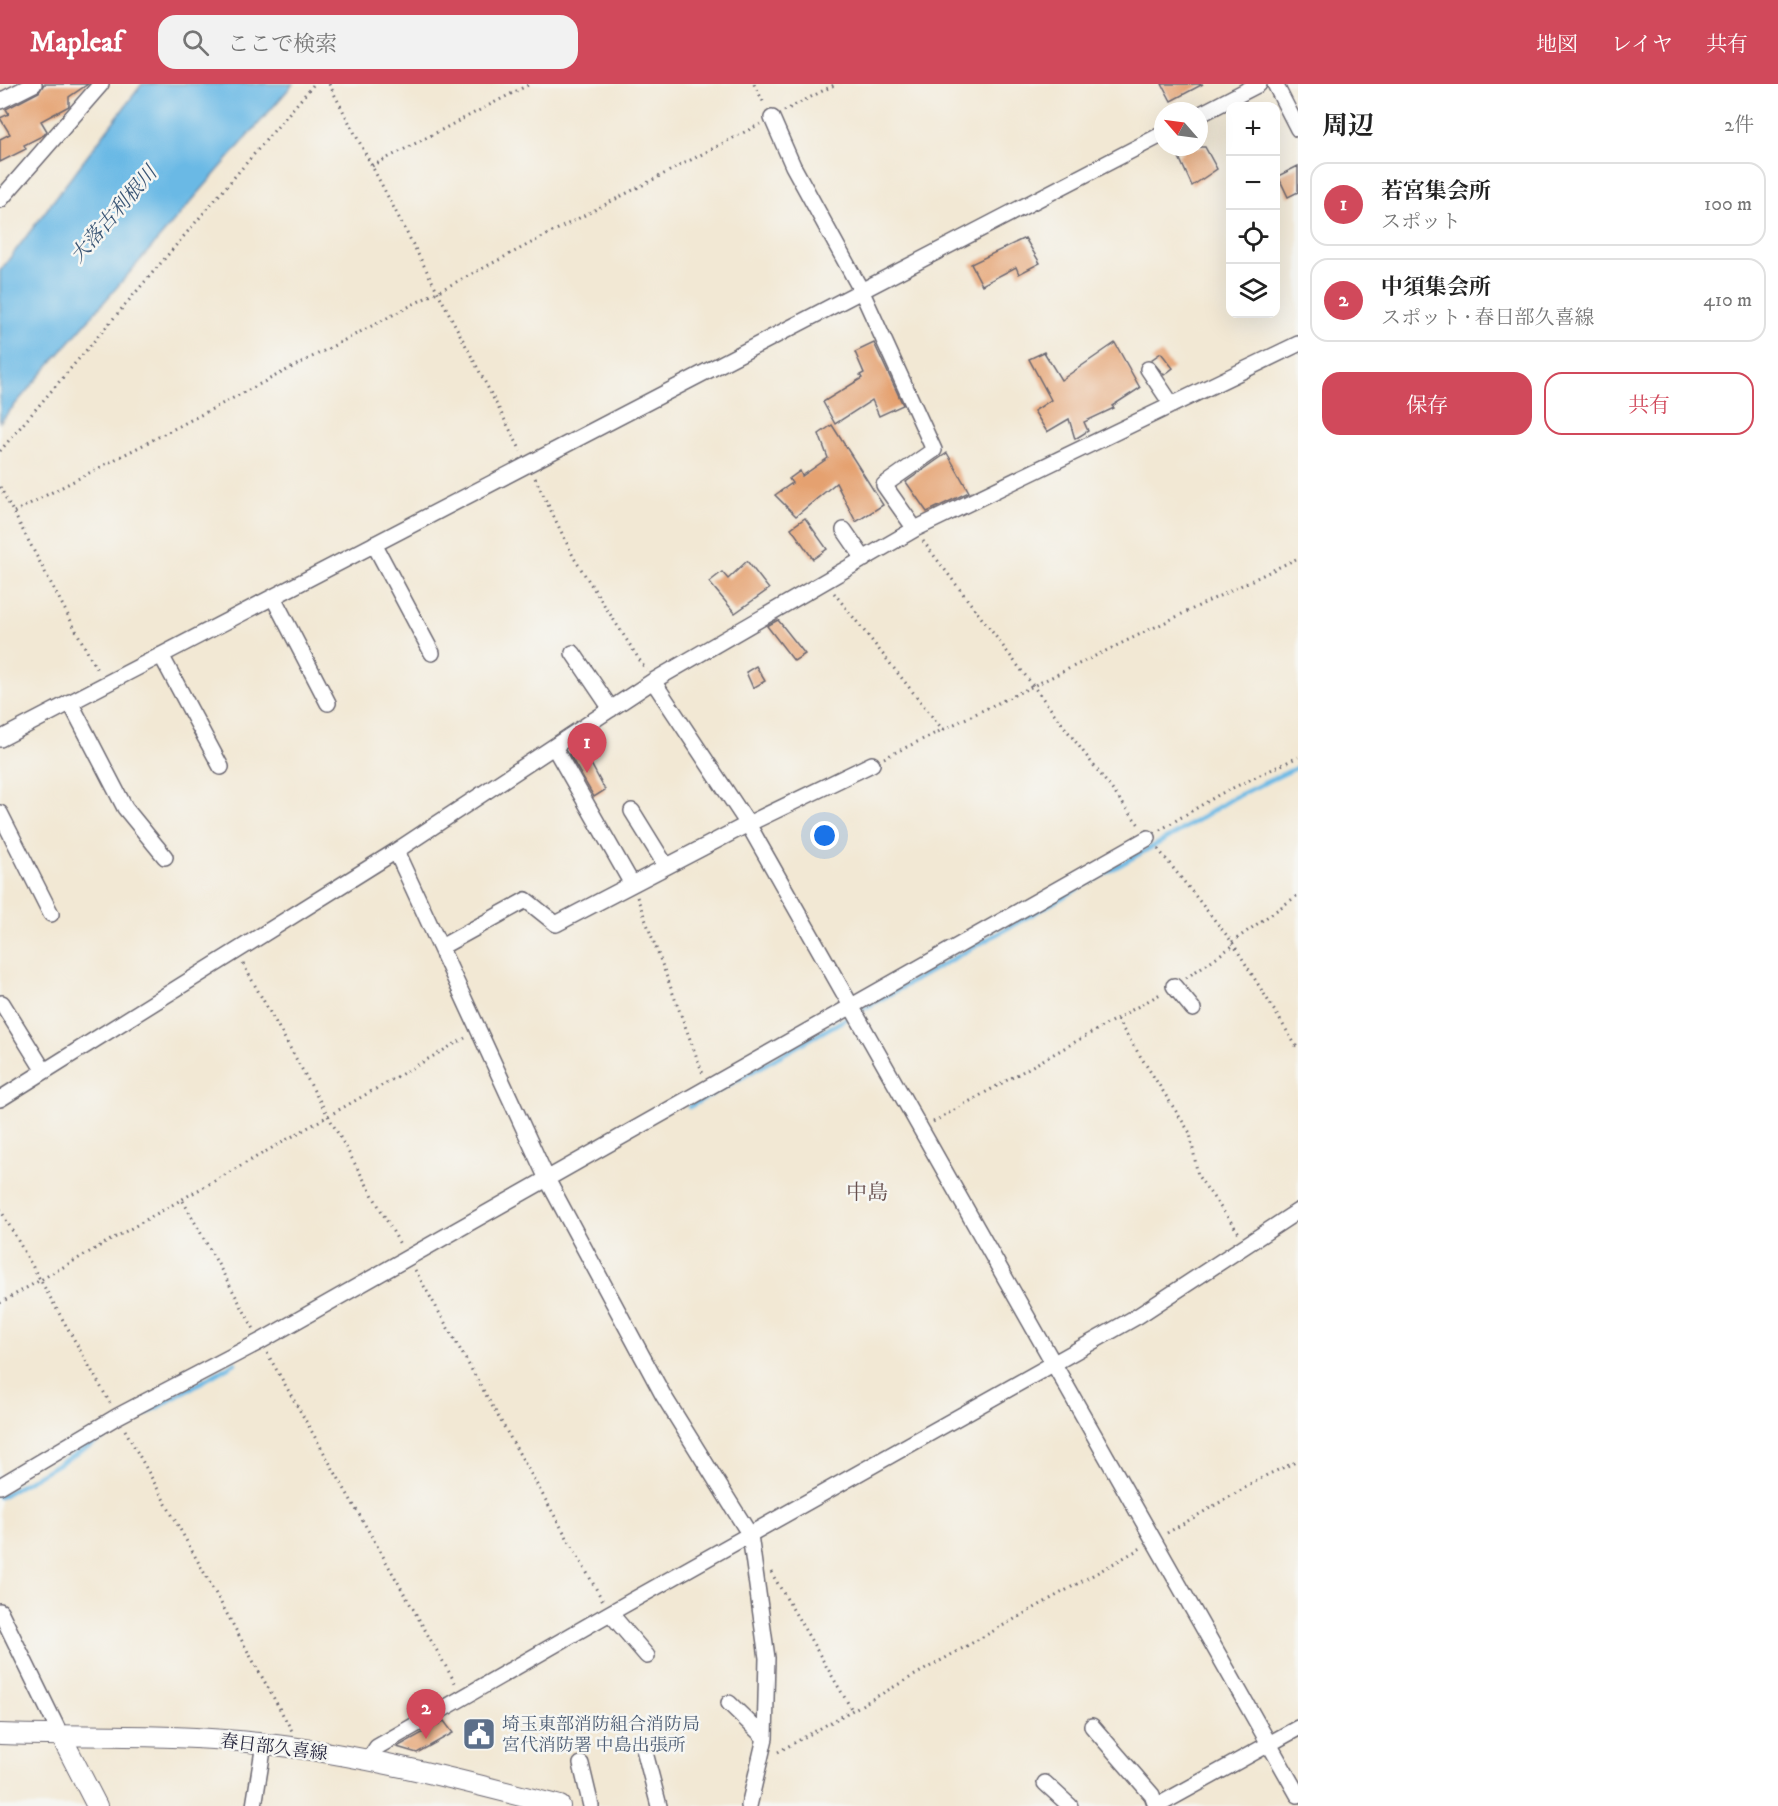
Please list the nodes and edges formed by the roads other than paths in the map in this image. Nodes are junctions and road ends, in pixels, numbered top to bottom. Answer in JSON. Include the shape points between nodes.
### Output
{"nodes":[{"id":1,"x":34,"y":84,"type":"edge"},
{"id":2,"x":100,"y":84,"type":"edge"},
{"id":3,"x":1259,"y":84,"type":"edge"},
{"id":4,"x":1275,"y":84,"type":"edge"},
{"id":5,"x":0,"y":101,"type":"edge"},
{"id":6,"x":1208,"y":110,"type":"edge"},
{"id":7,"x":772,"y":118,"type":"road end"},
{"id":8,"x":1298,"y":129,"type":"edge"},
{"id":9,"x":1154,"y":139,"type":"edge"},
{"id":10,"x":0,"y":200,"type":"edge"},
{"id":11,"x":861,"y":290,"type":"junction"},
{"id":12,"x":1298,"y":344,"type":"edge"},
{"id":13,"x":1148,"y":369,"type":"dead end"},
{"id":14,"x":1172,"y":405,"type":"junction"},
{"id":15,"x":915,"y":529,"type":"junction"},
{"id":16,"x":844,"y":530,"type":"dead end"},
{"id":17,"x":374,"y":544,"type":"junction"},
{"id":18,"x":864,"y":559,"type":"junction"},
{"id":19,"x":273,"y":597,"type":"junction"},
{"id":20,"x":432,"y":653,"type":"dead end"},
{"id":21,"x":573,"y":653,"type":"dead end"},
{"id":22,"x":161,"y":655,"type":"junction"},
{"id":23,"x":653,"y":681,"type":"junction"},
{"id":24,"x":70,"y":702,"type":"junction"},
{"id":25,"x":328,"y":703,"type":"dead end"},
{"id":26,"x":611,"y":709,"type":"junction"},
{"id":27,"x":0,"y":739,"type":"edge"},
{"id":28,"x":554,"y":747,"type":"junction"},
{"id":29,"x":872,"y":764,"type":"road end"},
{"id":30,"x":221,"y":768,"type":"dead end"},
{"id":31,"x":632,"y":811,"type":"dead end"},
{"id":32,"x":0,"y":813,"type":"edge"},
{"id":33,"x":748,"y":824,"type":"junction"},
{"id":34,"x":1148,"y":838,"type":"road end"},
{"id":35,"x":396,"y":851,"type":"junction"},
{"id":36,"x":165,"y":857,"type":"dead end"},
{"id":37,"x":666,"y":866,"type":"junction"},
{"id":38,"x":632,"y":884,"type":"junction"},
{"id":39,"x":51,"y":914,"type":"dead end"},
{"id":40,"x":441,"y":947,"type":"junction"},
{"id":41,"x":1174,"y":986,"type":"dead end"},
{"id":42,"x":2,"y":1003,"type":"dead end"},
{"id":43,"x":851,"y":1005,"type":"junction"},
{"id":44,"x":1193,"y":1009,"type":"dead end"},
{"id":45,"x":44,"y":1071,"type":"junction"},
{"id":46,"x":0,"y":1099,"type":"edge"},
{"id":47,"x":547,"y":1179,"type":"junction"},
{"id":48,"x":1298,"y":1211,"type":"edge"},
{"id":49,"x":1054,"y":1363,"type":"junction"},
{"id":50,"x":0,"y":1486,"type":"edge"},
{"id":51,"x":750,"y":1535,"type":"junction"},
{"id":52,"x":0,"y":1611,"type":"edge"},
{"id":53,"x":610,"y":1613,"type":"junction"},
{"id":54,"x":647,"y":1656,"type":"dead end"},
{"id":55,"x":729,"y":1703,"type":"dead end"},
{"id":56,"x":1092,"y":1726,"type":"dead end"},
{"id":57,"x":1298,"y":1728,"type":"edge"},
{"id":58,"x":0,"y":1734,"type":"edge"},
{"id":59,"x":61,"y":1736,"type":"junction"},
{"id":60,"x":765,"y":1738,"type":"junction"},
{"id":61,"x":1269,"y":1743,"type":"junction"},
{"id":62,"x":264,"y":1744,"type":"junction"},
{"id":63,"x":643,"y":1745,"type":"dead end"},
{"id":64,"x":369,"y":1759,"type":"junction"},
{"id":65,"x":581,"y":1764,"type":"dead end"},
{"id":66,"x":1045,"y":1784,"type":"dead end"},
{"id":67,"x":1298,"y":1795,"type":"edge"},
{"id":68,"x":97,"y":1806,"type":"edge"},
{"id":69,"x":254,"y":1806,"type":"edge"},
{"id":70,"x":560,"y":1806,"type":"edge"},
{"id":71,"x":591,"y":1806,"type":"edge"},
{"id":72,"x":659,"y":1806,"type":"edge"},
{"id":73,"x":749,"y":1806,"type":"edge"},
{"id":74,"x":1070,"y":1806,"type":"edge"},
{"id":75,"x":1156,"y":1806,"type":"edge"}],
"edges":[{"from":1,"to":5,"type":"street"},
{"from":2,"to":10,"type":"street"},
{"from":3,"to":6,"type":"street"},
{"from":4,"to":8,"type":"street"},
{"from":7,"to":11,"type":"street"},
{"from":9,"to":11,"type":"street"},
{"from":11,"to":15,"type":"street","via":[[934,450],[884,485]]},
{"from":11,"to":17,"type":"street"},
{"from":12,"to":14,"type":"street"},
{"from":13,"to":14,"type":"street"},
{"from":14,"to":15,"type":"street"},
{"from":15,"to":18,"type":"street"},
{"from":16,"to":18,"type":"street"},
{"from":17,"to":19,"type":"street"},
{"from":17,"to":20,"type":"street"},
{"from":18,"to":23,"type":"street"},
{"from":19,"to":22,"type":"street"},
{"from":19,"to":25,"type":"street"},
{"from":21,"to":26,"type":"street"},
{"from":22,"to":24,"type":"street"},
{"from":22,"to":30,"type":"street"},
{"from":23,"to":26,"type":"street"},
{"from":23,"to":33,"type":"street"},
{"from":24,"to":27,"type":"street"},
{"from":24,"to":36,"type":"street","via":[[125,808]]},
{"from":26,"to":28,"type":"street"},
{"from":28,"to":35,"type":"street"},
{"from":28,"to":38,"type":"street"},
{"from":29,"to":33,"type":"street"},
{"from":31,"to":37,"type":"street"},
{"from":32,"to":39,"type":"street"},
{"from":33,"to":37,"type":"street"},
{"from":33,"to":43,"type":"street"},
{"from":34,"to":43,"type":"street"},
{"from":35,"to":40,"type":"street"},
{"from":35,"to":45,"type":"street"},
{"from":37,"to":38,"type":"street"},
{"from":38,"to":40,"type":"street","via":[[556,924],[526,900]]},
{"from":40,"to":47,"type":"street"},
{"from":41,"to":44,"type":"street"},
{"from":42,"to":45,"type":"street"},
{"from":43,"to":47,"type":"street"},
{"from":43,"to":49,"type":"street"},
{"from":45,"to":46,"type":"street"},
{"from":47,"to":50,"type":"street","via":[[261,1341],[118,1416]]},
{"from":47,"to":51,"type":"street","via":[[663,1395]]},
{"from":48,"to":49,"type":"street","via":[[1138,1316]]},
{"from":49,"to":51,"type":"street"},
{"from":49,"to":61,"type":"street"},
{"from":51,"to":53,"type":"street"},
{"from":51,"to":60,"type":"street","via":[[767,1658]]},
{"from":52,"to":59,"type":"street"},
{"from":53,"to":54,"type":"street"},
{"from":53,"to":64,"type":"street","via":[[377,1747]]},
{"from":55,"to":60,"type":"street"},
{"from":56,"to":75,"type":"street","via":[[1152,1796]]},
{"from":57,"to":61,"type":"street"},
{"from":58,"to":59,"type":"main road","name":"春日部久喜線"},
{"from":59,"to":62,"type":"main road","name":"春日部久喜線","via":[[150,1735]]},
{"from":59,"to":68,"type":"main road"},
{"from":60,"to":73,"type":"street"},
{"from":61,"to":67,"type":"street"},
{"from":61,"to":75,"type":"street"},
{"from":62,"to":64,"type":"main road","name":"春日部久喜線"},
{"from":62,"to":69,"type":"street"},
{"from":63,"to":72,"type":"street"},
{"from":64,"to":70,"type":"main road","name":"春日部久喜線"},
{"from":65,"to":71,"type":"street"},
{"from":66,"to":74,"type":"street"}]}
